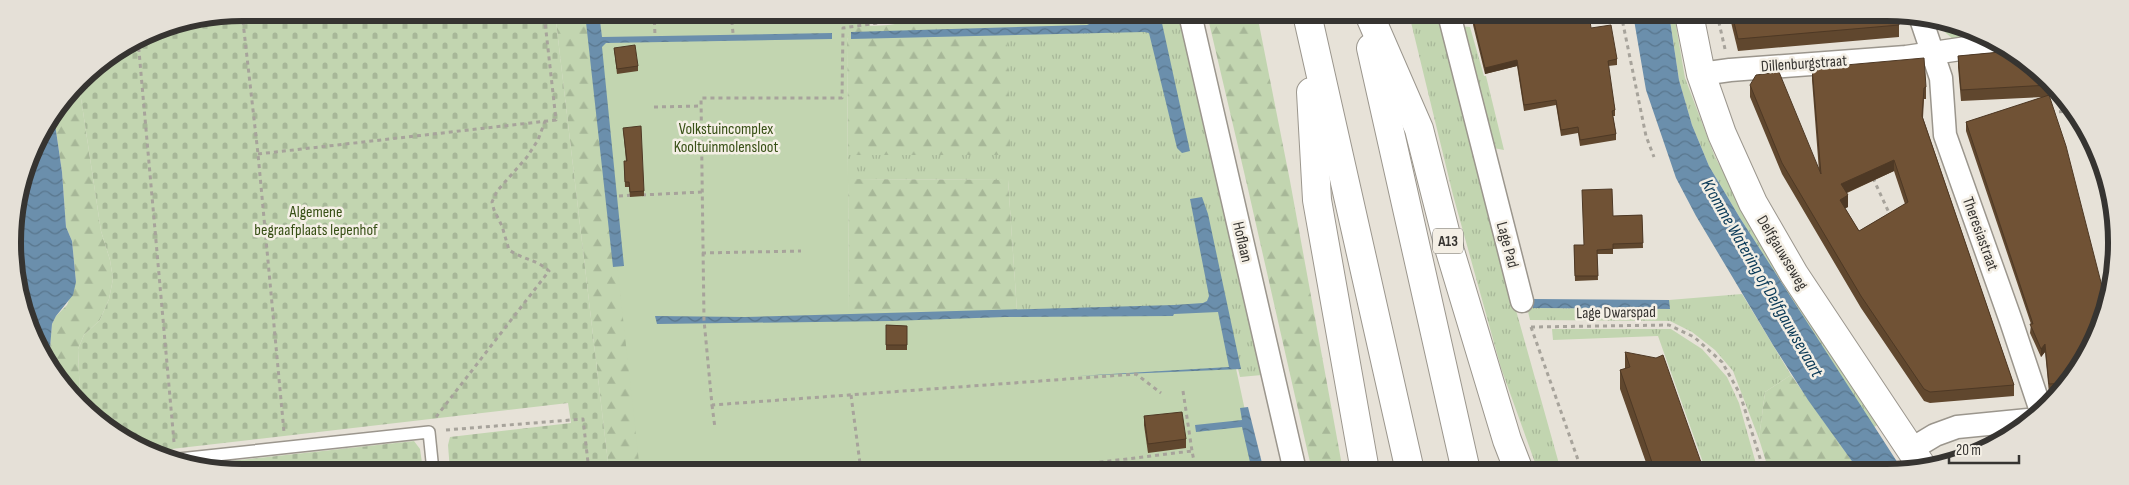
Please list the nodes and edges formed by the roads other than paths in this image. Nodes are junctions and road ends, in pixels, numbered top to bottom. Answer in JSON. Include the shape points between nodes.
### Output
{"nodes":[{"id":1,"x":1192,"y":21,"type":"edge"},
{"id":2,"x":1307,"y":21,"type":"edge"},
{"id":3,"x":1308,"y":21,"type":"edge"},
{"id":4,"x":1365,"y":21,"type":"edge"},
{"id":5,"x":1372,"y":21,"type":"edge"},
{"id":6,"x":1451,"y":21,"type":"edge"},
{"id":7,"x":1690,"y":21,"type":"edge"},
{"id":8,"x":1923,"y":25,"type":"edge"},
{"id":9,"x":1986,"y":45,"type":"edge"},
{"id":10,"x":1934,"y":53,"type":"junction"},
{"id":11,"x":1701,"y":74,"type":"junction"},
{"id":12,"x":1522,"y":301,"type":"road end"},
{"id":13,"x":2038,"y":403,"type":"edge"},
{"id":14,"x":2016,"y":421,"type":"edge"},
{"id":15,"x":192,"y":458,"type":"edge"},
{"id":16,"x":1917,"y":459,"type":"edge"},
{"id":17,"x":432,"y":464,"type":"edge"},
{"id":18,"x":1294,"y":464,"type":"edge"},
{"id":19,"x":1364,"y":464,"type":"edge"},
{"id":20,"x":1409,"y":464,"type":"edge"},
{"id":21,"x":1465,"y":464,"type":"edge"},
{"id":22,"x":1517,"y":464,"type":"edge"}],
"edges":[{"from":1,"to":18,"type":"street","name":"Hoflaan"},
{"from":2,"to":19,"type":"main road","via":[[1317,200]]},
{"from":3,"to":20,"type":"main road"},
{"from":4,"to":21,"type":"main road","number":"A13"},
{"from":5,"to":22,"type":"main road","number":"A13","via":[[1419,129],[1450,251]]},
{"from":6,"to":12,"type":"street","name":"Lage Pad"},
{"from":7,"to":11,"type":"main road","name":"Delfgauwseweg"},
{"from":8,"to":10,"type":"street","name":"Theresiastraat"},
{"from":9,"to":10,"type":"street","name":"Dillenburgstraat"},
{"from":10,"to":11,"type":"street","name":"Dillenburgstraat"},
{"from":10,"to":13,"type":"street","name":"Theresiastraat","via":[[1941,78],[1945,135]]},
{"from":11,"to":16,"type":"main road","name":"Delfgauwseweg","via":[[1722,134],[1752,203],[1794,274]]},
{"from":14,"to":16,"type":"street","via":[[1957,427],[1935,435]]},
{"from":15,"to":17,"type":"lane","via":[[429,432]]}]}
